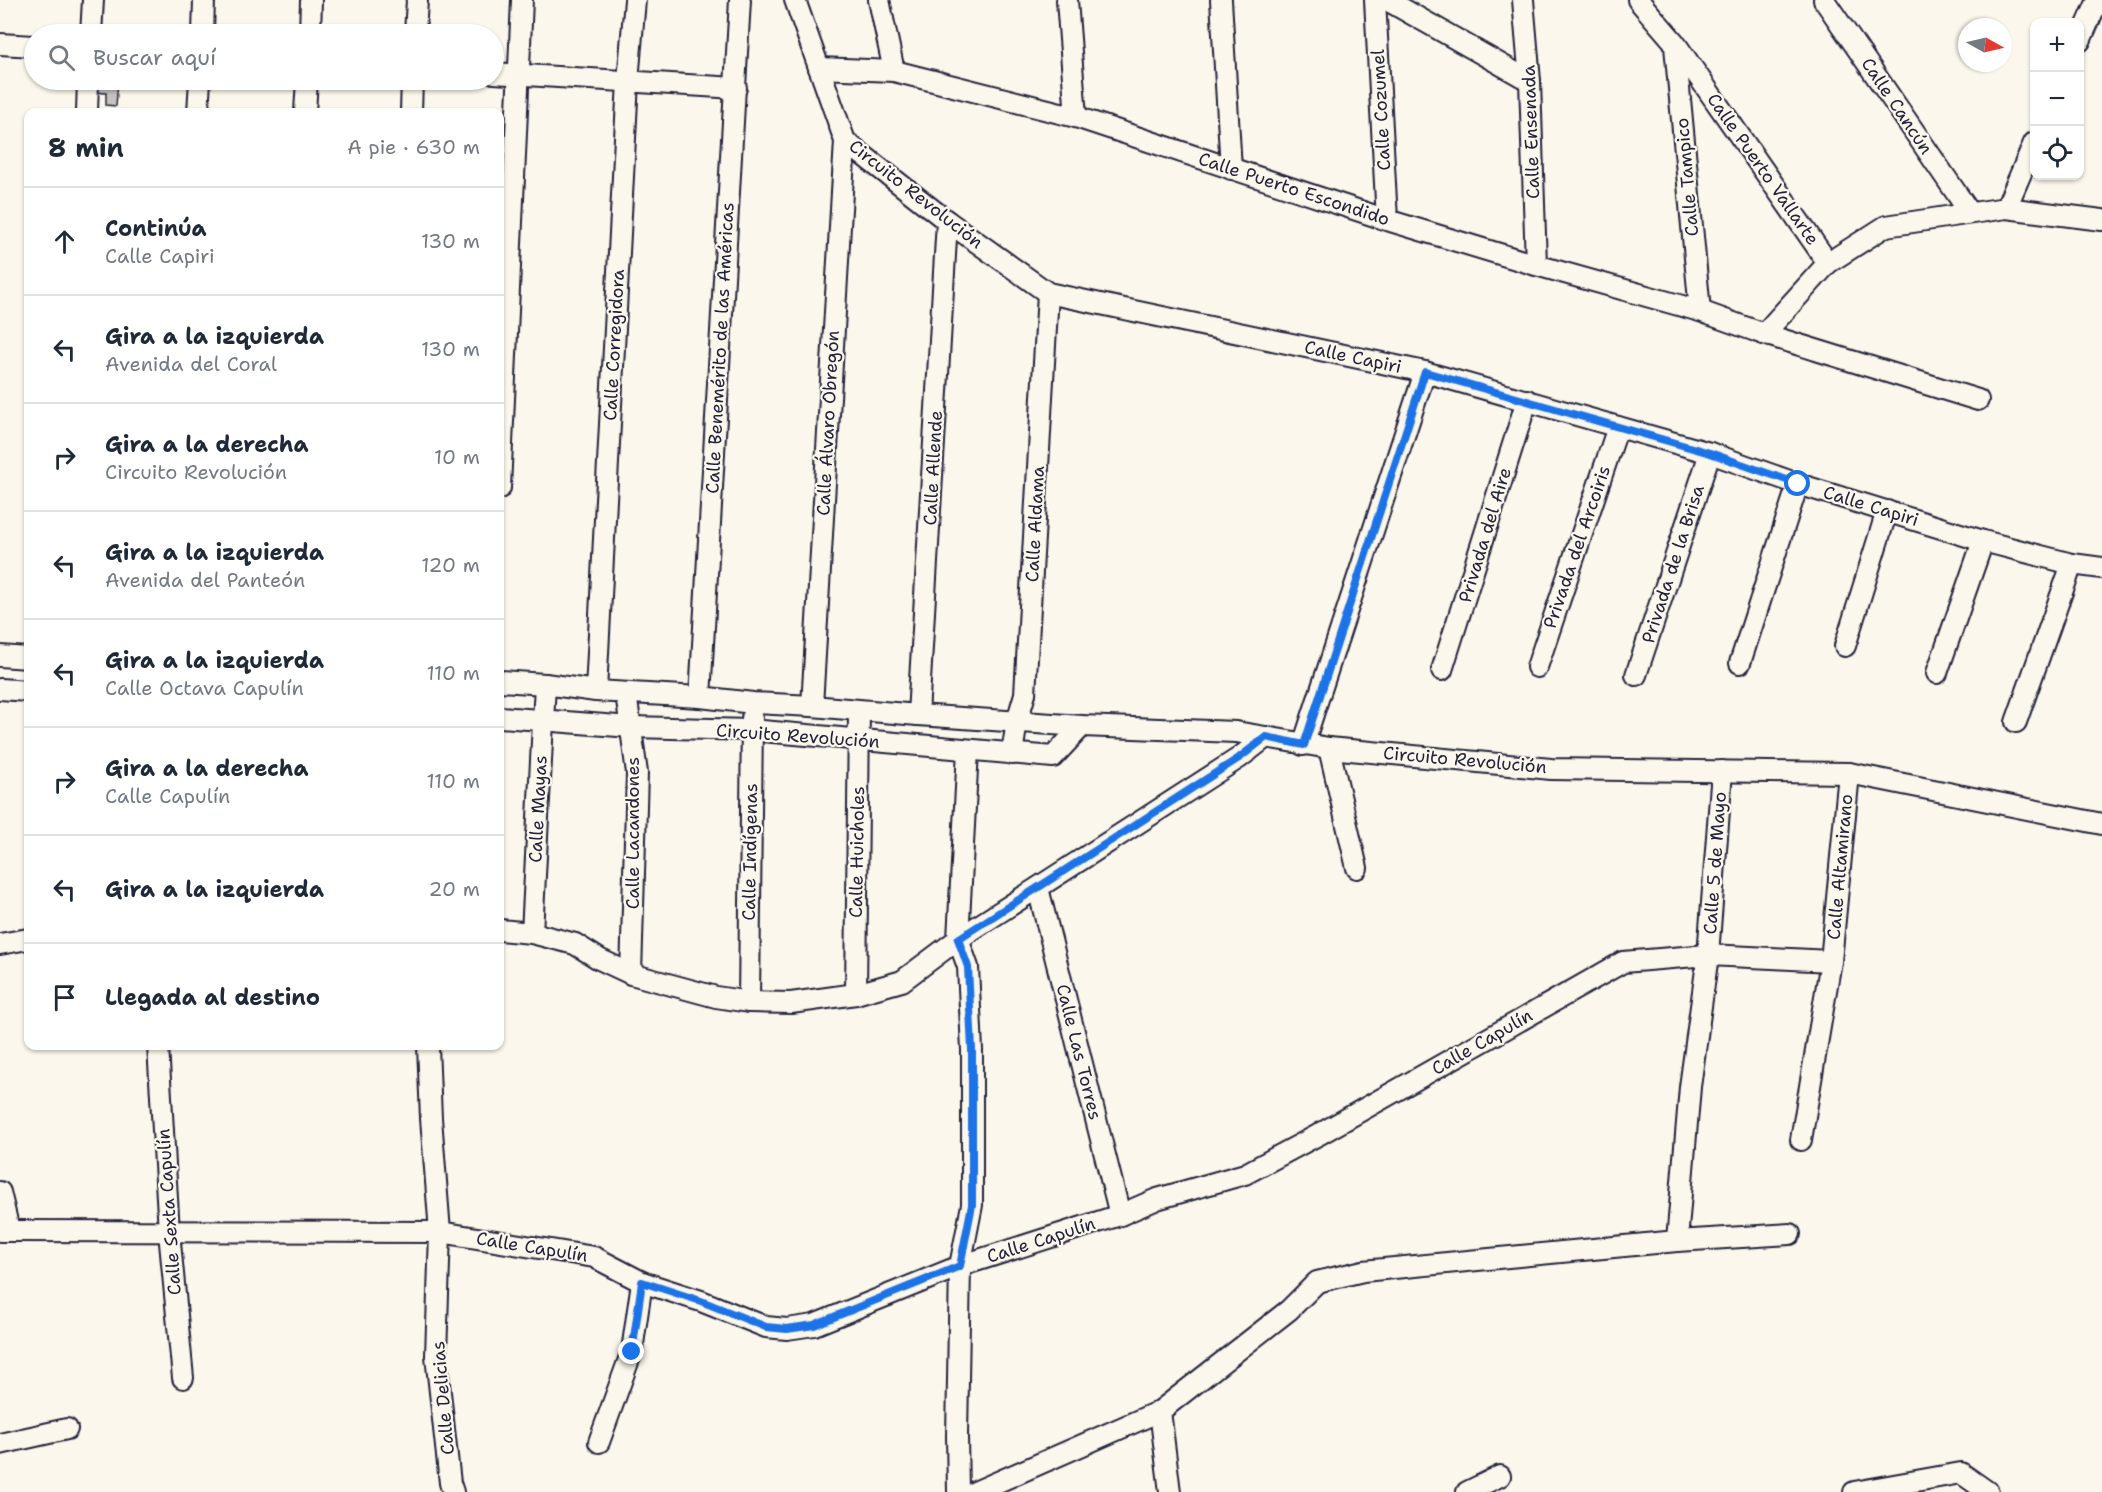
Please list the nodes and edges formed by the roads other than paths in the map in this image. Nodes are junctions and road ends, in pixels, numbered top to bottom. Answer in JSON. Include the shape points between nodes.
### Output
{"nodes":[{"id":1,"x":93,"y":0,"type":"edge"},
{"id":2,"x":204,"y":0,"type":"edge"},
{"id":3,"x":311,"y":0,"type":"edge"},
{"id":4,"x":417,"y":0,"type":"edge"},
{"id":5,"x":522,"y":0,"type":"edge"},
{"id":6,"x":635,"y":0,"type":"edge"},
{"id":7,"x":740,"y":0,"type":"edge"},
{"id":8,"x":795,"y":0,"type":"edge"},
{"id":9,"x":879,"y":0,"type":"edge"},
{"id":10,"x":1067,"y":0,"type":"edge"},
{"id":11,"x":1221,"y":0,"type":"edge"},
{"id":12,"x":1375,"y":0,"type":"edge"},
{"id":13,"x":1387,"y":0,"type":"edge"},
{"id":14,"x":1523,"y":0,"type":"edge"},
{"id":15,"x":1638,"y":0,"type":"edge"},
{"id":16,"x":1824,"y":0,"type":"edge"},
{"id":17,"x":2098,"y":0,"type":"edge"},
{"id":18,"x":92,"y":24,"type":"edge"},
{"id":19,"x":203,"y":24,"type":"edge"},
{"id":20,"x":310,"y":24,"type":"edge"},
{"id":21,"x":416,"y":24,"type":"edge"},
{"id":22,"x":2084,"y":30,"type":"edge"},
{"id":23,"x":1675,"y":43,"type":"junction"},
{"id":24,"x":0,"y":44,"type":"edge"},
{"id":25,"x":24,"y":45,"type":"edge"},
{"id":26,"x":819,"y":68,"type":"junction"},
{"id":27,"x":894,"y":71,"type":"junction"},
{"id":28,"x":504,"y":73,"type":"edge"},
{"id":29,"x":518,"y":74,"type":"junction"},
{"id":30,"x":628,"y":81,"type":"junction"},
{"id":31,"x":1530,"y":81,"type":"junction"},
{"id":32,"x":736,"y":88,"type":"junction"},
{"id":33,"x":88,"y":90,"type":"edge"},
{"id":34,"x":199,"y":90,"type":"edge"},
{"id":35,"x":306,"y":90,"type":"edge"},
{"id":36,"x":412,"y":90,"type":"edge"},
{"id":37,"x":87,"y":108,"type":"edge"},
{"id":38,"x":198,"y":108,"type":"edge"},
{"id":39,"x":305,"y":108,"type":"edge"},
{"id":40,"x":411,"y":108,"type":"edge"},
{"id":41,"x":1076,"y":117,"type":"junction"},
{"id":42,"x":845,"y":141,"type":"junction"},
{"id":43,"x":2030,"y":152,"type":"edge"},
{"id":44,"x":1231,"y":169,"type":"junction"},
{"id":45,"x":2006,"y":208,"type":"junction"},
{"id":46,"x":1970,"y":213,"type":"junction"},
{"id":47,"x":1387,"y":219,"type":"junction"},
{"id":48,"x":947,"y":220,"type":"junction"},
{"id":49,"x":2102,"y":220,"type":"edge"},
{"id":50,"x":1828,"y":263,"type":"junction"},
{"id":51,"x":1536,"y":265,"type":"junction"},
{"id":52,"x":1048,"y":293,"type":"junction"},
{"id":53,"x":1700,"y":311,"type":"junction"},
{"id":54,"x":1764,"y":334,"type":"junction"},
{"id":55,"x":1425,"y":372,"type":"junction"},
{"id":56,"x":504,"y":396,"type":"edge"},
{"id":57,"x":1527,"y":400,"type":"junction"},
{"id":58,"x":1978,"y":400,"type":"dead end"},
{"id":59,"x":1618,"y":427,"type":"junction"},
{"id":60,"x":1710,"y":453,"type":"junction"},
{"id":61,"x":1798,"y":484,"type":"junction"},
{"id":62,"x":1887,"y":511,"type":"junction"},
{"id":63,"x":1983,"y":541,"type":"junction"},
{"id":64,"x":2072,"y":564,"type":"junction"},
{"id":65,"x":2102,"y":568,"type":"edge"},
{"id":66,"x":1845,"y":646,"type":"dead end"},
{"id":67,"x":0,"y":656,"type":"edge"},
{"id":68,"x":24,"y":658,"type":"edge"},
{"id":69,"x":1740,"y":663,"type":"dead end"},
{"id":70,"x":1537,"y":668,"type":"dead end"},
{"id":71,"x":1442,"y":670,"type":"dead end"},
{"id":72,"x":1937,"y":673,"type":"dead end"},
{"id":73,"x":1636,"y":675,"type":"dead end"},
{"id":74,"x":504,"y":681,"type":"edge"},
{"id":75,"x":545,"y":684,"type":"junction"},
{"id":76,"x":0,"y":689,"type":"edge"},
{"id":77,"x":24,"y":691,"type":"edge"},
{"id":78,"x":596,"y":692,"type":"junction"},
{"id":79,"x":626,"y":693,"type":"junction"},
{"id":80,"x":700,"y":697,"type":"junction"},
{"id":81,"x":753,"y":703,"type":"junction"},
{"id":82,"x":812,"y":705,"type":"junction"},
{"id":83,"x":860,"y":711,"type":"junction"},
{"id":84,"x":918,"y":715,"type":"junction"},
{"id":85,"x":504,"y":717,"type":"edge"},
{"id":86,"x":543,"y":720,"type":"junction"},
{"id":87,"x":1017,"y":721,"type":"junction"},
{"id":88,"x":2016,"y":722,"type":"dead end"},
{"id":89,"x":1082,"y":726,"type":"junction"},
{"id":90,"x":631,"y":727,"type":"junction"},
{"id":91,"x":751,"y":730,"type":"junction"},
{"id":92,"x":1266,"y":737,"type":"junction"},
{"id":93,"x":858,"y":740,"type":"junction"},
{"id":94,"x":1304,"y":745,"type":"junction"},
{"id":95,"x":1329,"y":748,"type":"junction"},
{"id":96,"x":968,"y":750,"type":"junction"},
{"id":97,"x":1012,"y":754,"type":"junction"},
{"id":98,"x":1722,"y":771,"type":"junction"},
{"id":99,"x":1849,"y":773,"type":"junction"},
{"id":100,"x":2102,"y":824,"type":"edge"},
{"id":101,"x":1357,"y":868,"type":"dead end"},
{"id":102,"x":1038,"y":888,"type":"junction"},
{"id":103,"x":504,"y":930,"type":"edge"},
{"id":104,"x":532,"y":933,"type":"junction"},
{"id":105,"x":958,"y":939,"type":"junction"},
{"id":106,"x":24,"y":940,"type":"edge"},
{"id":107,"x":0,"y":944,"type":"edge"},
{"id":108,"x":1708,"y":954,"type":"junction"},
{"id":109,"x":1831,"y":961,"type":"junction"},
{"id":110,"x":631,"y":974,"type":"junction"},
{"id":111,"x":855,"y":994,"type":"junction"},
{"id":112,"x":748,"y":1002,"type":"junction"},
{"id":113,"x":158,"y":1050,"type":"edge"},
{"id":114,"x":428,"y":1050,"type":"edge"},
{"id":115,"x":1802,"y":1140,"type":"dead end"},
{"id":116,"x":0,"y":1191,"type":"edge"},
{"id":117,"x":1120,"y":1215,"type":"junction"},
{"id":118,"x":5,"y":1231,"type":"edge"},
{"id":119,"x":169,"y":1232,"type":"junction"},
{"id":120,"x":440,"y":1232,"type":"junction"},
{"id":121,"x":1790,"y":1234,"type":"dead end"},
{"id":122,"x":1677,"y":1241,"type":"junction"},
{"id":123,"x":960,"y":1266,"type":"junction"},
{"id":124,"x":642,"y":1282,"type":"junction"},
{"id":125,"x":183,"y":1378,"type":"dead end"},
{"id":126,"x":1160,"y":1411,"type":"junction"},
{"id":127,"x":67,"y":1429,"type":"dead end"},
{"id":128,"x":599,"y":1442,"type":"dead end"},
{"id":129,"x":0,"y":1444,"type":"edge"},
{"id":130,"x":1500,"y":1476,"type":"dead end"},
{"id":131,"x":453,"y":1492,"type":"edge"},
{"id":132,"x":958,"y":1492,"type":"edge"},
{"id":133,"x":975,"y":1492,"type":"edge"},
{"id":134,"x":1170,"y":1492,"type":"edge"},
{"id":135,"x":1467,"y":1492,"type":"edge"},
{"id":136,"x":1854,"y":1492,"type":"edge"},
{"id":137,"x":1988,"y":1492,"type":"edge"}],
"edges":[{"from":1,"to":18,"type":"street"},
{"from":2,"to":19,"type":"street"},
{"from":3,"to":20,"type":"street"},
{"from":4,"to":21,"type":"street"},
{"from":5,"to":29,"type":"street"},
{"from":6,"to":30,"type":"street","name":"Calle Corregidora"},
{"from":7,"to":32,"type":"street","name":"Calle Benemérito de las Américas"},
{"from":8,"to":26,"type":"street","name":"Circuito Revolución"},
{"from":9,"to":27,"type":"street"},
{"from":10,"to":41,"type":"street"},
{"from":11,"to":44,"type":"street"},
{"from":12,"to":47,"type":"street","name":"Calle Cozumel"},
{"from":13,"to":31,"type":"street"},
{"from":14,"to":31,"type":"street","name":"Calle Ensenada"},
{"from":15,"to":23,"type":"street","name":"Calle Puerto Vallarte"},
{"from":16,"to":46,"type":"street","name":"Calle Cancún"},
{"from":17,"to":22,"type":"street"},
{"from":23,"to":50,"type":"street","name":"Calle Puerto Vallarte"},
{"from":23,"to":53,"type":"street","name":"Calle Tampico"},
{"from":24,"to":25,"type":"street"},
{"from":26,"to":27,"type":"street","name":"Calle Puerto Escondido"},
{"from":26,"to":42,"type":"street","name":"Circuito Revolución"},
{"from":27,"to":41,"type":"street","name":"Calle Puerto Escondido"},
{"from":28,"to":29,"type":"street"},
{"from":29,"to":30,"type":"street"},
{"from":29,"to":56,"type":"street"},
{"from":30,"to":32,"type":"street"},
{"from":30,"to":78,"type":"street","name":"Calle Corregidora"},
{"from":31,"to":51,"type":"street","name":"Calle Ensenada"},
{"from":32,"to":80,"type":"street","name":"Calle Benemérito de las Américas"},
{"from":33,"to":37,"type":"street"},
{"from":34,"to":38,"type":"street"},
{"from":35,"to":39,"type":"street"},
{"from":36,"to":40,"type":"street"},
{"from":41,"to":44,"type":"street","name":"Calle Puerto Escondido"},
{"from":42,"to":48,"type":"street","name":"Circuito Revolución"},
{"from":42,"to":82,"type":"street","name":"Calle Álvaro Obregón"},
{"from":43,"to":45,"type":"street"},
{"from":44,"to":47,"type":"street","name":"Calle Puerto Escondido"},
{"from":45,"to":46,"type":"street"},
{"from":45,"to":49,"type":"street"},
{"from":46,"to":50,"type":"street","via":[[1886,226]]},
{"from":47,"to":51,"type":"street","name":"Calle Puerto Escondido"},
{"from":48,"to":52,"type":"street","name":"Circuito Revolución"},
{"from":48,"to":84,"type":"street","name":"Calle Allende"},
{"from":50,"to":54,"type":"street","name":"Calle Puerto Vallarte"},
{"from":51,"to":53,"type":"street","name":"Calle Puerto Escondido"},
{"from":52,"to":55,"type":"street","name":"Calle Capiri"},
{"from":52,"to":87,"type":"street","name":"Calle Aldama","via":[[1024,694]]},
{"from":53,"to":54,"type":"street","name":"Calle Puerto Escondido"},
{"from":54,"to":58,"type":"street","name":"Calle Puerto Escondido"},
{"from":55,"to":57,"type":"street","name":"Calle Capiri"},
{"from":55,"to":94,"type":"street"},
{"from":57,"to":59,"type":"street","name":"Calle Capiri"},
{"from":57,"to":71,"type":"street","name":"Privada del Aire"},
{"from":59,"to":60,"type":"street","name":"Calle Capiri"},
{"from":59,"to":70,"type":"street","name":"Privada del Arcoiris"},
{"from":60,"to":61,"type":"street","name":"Calle Capiri"},
{"from":60,"to":73,"type":"street","name":"Privada de la Brisa"},
{"from":61,"to":62,"type":"street","name":"Calle Capiri"},
{"from":61,"to":69,"type":"street"},
{"from":62,"to":63,"type":"street","name":"Calle Capiri"},
{"from":62,"to":66,"type":"street"},
{"from":63,"to":64,"type":"street","name":"Calle Capiri"},
{"from":63,"to":72,"type":"street"},
{"from":64,"to":65,"type":"street","name":"Calle Capiri"},
{"from":64,"to":88,"type":"street"},
{"from":67,"to":68,"type":"street"},
{"from":74,"to":75,"type":"street","name":"Circuito Revolución"},
{"from":75,"to":78,"type":"street","name":"Circuito Revolución"},
{"from":75,"to":86,"type":"street","name":"Calle Mayas"},
{"from":76,"to":77,"type":"street"},
{"from":78,"to":79,"type":"street","name":"Circuito Revolución"},
{"from":79,"to":80,"type":"street","name":"Circuito Revolución"},
{"from":79,"to":90,"type":"street","name":"Calle Lacandones"},
{"from":80,"to":81,"type":"street","name":"Circuito Revolución"},
{"from":81,"to":82,"type":"street","name":"Circuito Revolución"},
{"from":81,"to":91,"type":"street","name":"Calle Indígenas"},
{"from":82,"to":83,"type":"street","name":"Circuito Revolución"},
{"from":83,"to":84,"type":"street","name":"Circuito Revolución"},
{"from":83,"to":93,"type":"street","name":"Calle Huicholes"},
{"from":84,"to":87,"type":"street","name":"Circuito Revolución"},
{"from":85,"to":86,"type":"street","name":"Circuito Revolución"},
{"from":86,"to":90,"type":"street","name":"Circuito Revolución"},
{"from":86,"to":104,"type":"street","name":"Calle Mayas"},
{"from":87,"to":89,"type":"street","name":"Circuito Revolución"},
{"from":87,"to":97,"type":"street","name":"Calle Aldama"},
{"from":89,"to":92,"type":"street","name":"Circuito Revolución","via":[[1236,732]]},
{"from":89,"to":97,"type":"street","name":"Circuito Revolución","via":[[1053,757]]},
{"from":90,"to":91,"type":"street","name":"Circuito Revolución"},
{"from":90,"to":110,"type":"street","name":"Calle Lacandones","via":[[637,773]]},
{"from":91,"to":93,"type":"street","name":"Circuito Revolución"},
{"from":91,"to":112,"type":"street","name":"Calle Indígenas"},
{"from":92,"to":94,"type":"street","name":"Circuito Revolución"},
{"from":92,"to":102,"type":"street"},
{"from":93,"to":96,"type":"street","name":"Circuito Revolución"},
{"from":93,"to":111,"type":"street","name":"Calle Huicholes"},
{"from":94,"to":95,"type":"street","name":"Circuito Revolución"},
{"from":95,"to":98,"type":"street","name":"Circuito Revolución","via":[[1551,769]]},
{"from":95,"to":101,"type":"street"},
{"from":96,"to":97,"type":"street","name":"Circuito Revolución"},
{"from":96,"to":105,"type":"street"},
{"from":98,"to":99,"type":"street","name":"Circuito Revolución"},
{"from":98,"to":108,"type":"street","name":"Calle 5 de Mayo"},
{"from":99,"to":100,"type":"street","name":"Circuito Revolución"},
{"from":99,"to":109,"type":"street","name":"Calle Altamirano"},
{"from":102,"to":105,"type":"street"},
{"from":102,"to":117,"type":"street","name":"Calle Las Torres"},
{"from":103,"to":104,"type":"street"},
{"from":104,"to":110,"type":"street","via":[[575,944]]},
{"from":105,"to":111,"type":"street","via":[[902,981]]},
{"from":105,"to":123,"type":"street","via":[[968,967],[972,1050],[972,1205]]},
{"from":106,"to":107,"type":"street"},
{"from":108,"to":109,"type":"street","name":"Calle Capulín"},
{"from":108,"to":117,"type":"street","name":"Calle Capulín","via":[[1623,962],[1245,1174],[1157,1199]]},
{"from":108,"to":122,"type":"street","name":"Calle 5 de Mayo","via":[[1690,1087]]},
{"from":109,"to":115,"type":"street","name":"Calle Altamirano"},
{"from":110,"to":112,"type":"street"},
{"from":111,"to":112,"type":"street","via":[[791,1003]]},
{"from":113,"to":119,"type":"street","name":"Calle Sexta Capulín"},
{"from":114,"to":120,"type":"street","name":"Calle Delicias"},
{"from":116,"to":118,"type":"street"},
{"from":117,"to":123,"type":"street","name":"Calle Capulín"},
{"from":118,"to":119,"type":"street","name":"Calle Capulín"},
{"from":119,"to":120,"type":"street","name":"Calle Capulín"},
{"from":119,"to":125,"type":"street","name":"Calle Sexta Capulín"},
{"from":120,"to":124,"type":"street","name":"Calle Capulín","via":[[594,1257]]},
{"from":120,"to":131,"type":"street","name":"Calle Delicias","via":[[436,1356]]},
{"from":121,"to":122,"type":"street"},
{"from":122,"to":126,"type":"street","via":[[1363,1270],[1317,1282],[1289,1310]]},
{"from":123,"to":124,"type":"street","name":"Calle Capulín","via":[[814,1325],[787,1329],[766,1327]]},
{"from":123,"to":132,"type":"street"},
{"from":124,"to":128,"type":"street","via":[[632,1352]]},
{"from":126,"to":133,"type":"street"},
{"from":126,"to":134,"type":"street"},
{"from":127,"to":129,"type":"street"},
{"from":130,"to":135,"type":"street"},
{"from":136,"to":137,"type":"street","via":[[1961,1473]]}]}
